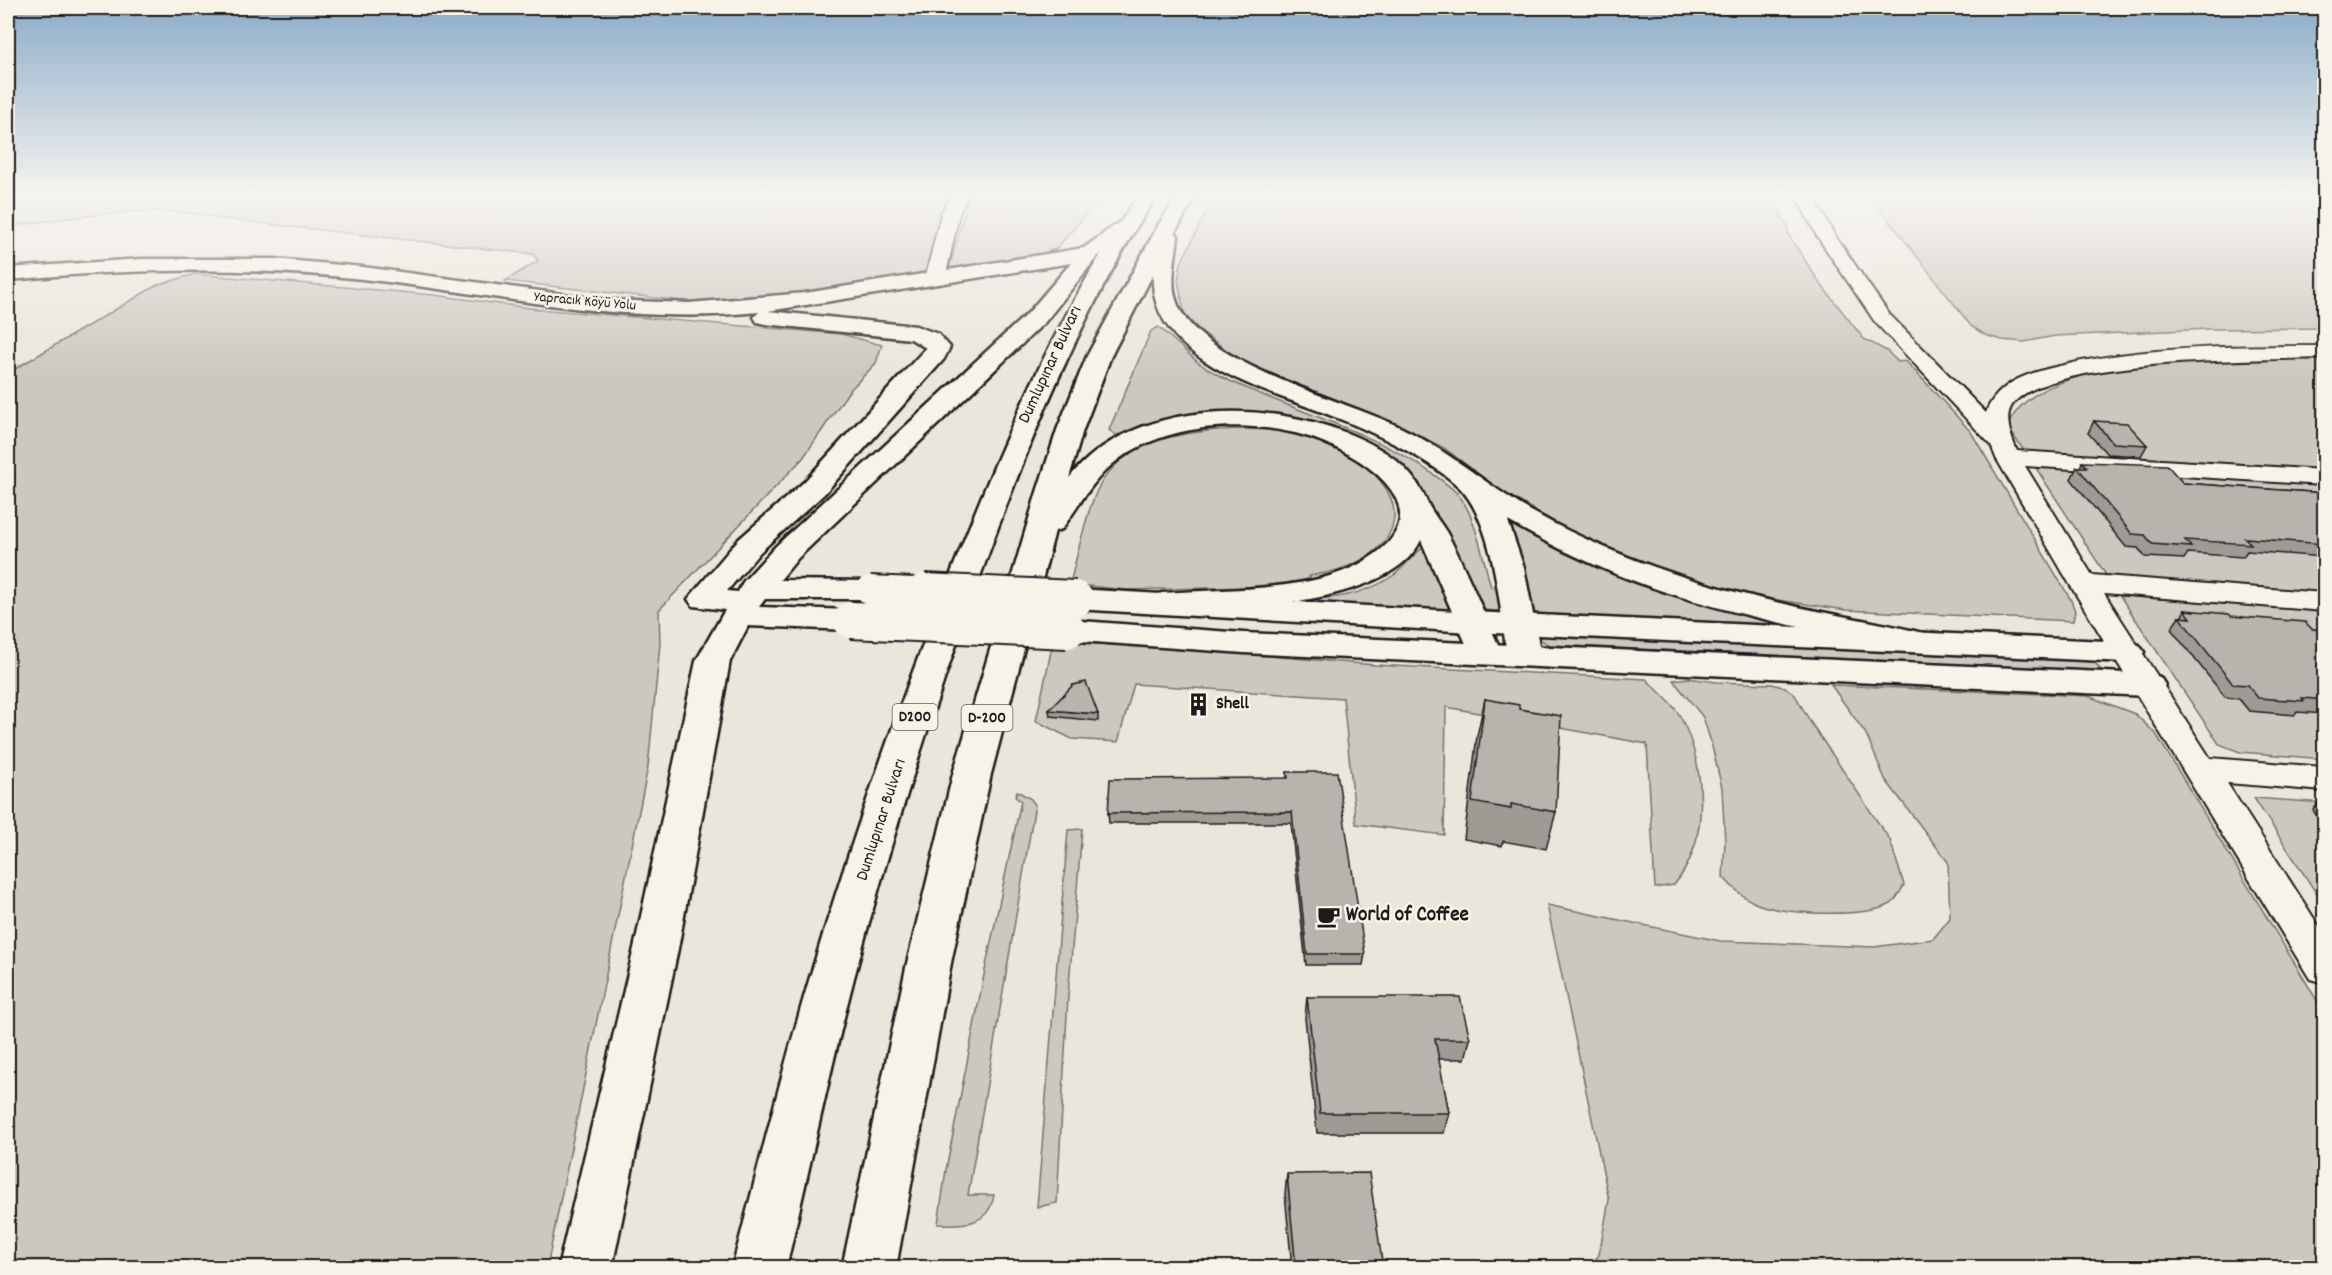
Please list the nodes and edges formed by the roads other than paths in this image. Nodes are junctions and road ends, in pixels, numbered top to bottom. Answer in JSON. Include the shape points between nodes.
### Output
{"nodes":[{"id":1,"x":940,"y":256,"type":"edge"},
{"id":2,"x":1076,"y":256,"type":"edge"},
{"id":3,"x":1086,"y":256,"type":"edge"},
{"id":4,"x":1108,"y":256,"type":"edge"},
{"id":5,"x":1153,"y":256,"type":"edge"},
{"id":6,"x":1170,"y":256,"type":"edge"},
{"id":7,"x":1839,"y":256,"type":"edge"},
{"id":8,"x":995,"y":270,"type":"junction"},
{"id":9,"x":8,"y":274,"type":"edge"},
{"id":10,"x":935,"y":279,"type":"junction"},
{"id":11,"x":1041,"y":288,"type":"junction"},
{"id":12,"x":689,"y":310,"type":"junction"},
{"id":13,"x":2325,"y":343,"type":"edge"},
{"id":14,"x":2325,"y":352,"type":"edge"},
{"id":15,"x":2280,"y":354,"type":"junction"},
{"id":16,"x":2005,"y":450,"type":"junction"},
{"id":17,"x":2325,"y":477,"type":"edge"},
{"id":18,"x":1468,"y":482,"type":"junction"},
{"id":19,"x":1415,"y":505,"type":"junction"},
{"id":20,"x":1034,"y":552,"type":"junction"},
{"id":21,"x":2084,"y":584,"type":"junction"},
{"id":22,"x":746,"y":602,"type":"junction"},
{"id":23,"x":2325,"y":602,"type":"edge"},
{"id":24,"x":1162,"y":603,"type":"junction"},
{"id":25,"x":1071,"y":614,"type":"junction"},
{"id":26,"x":1472,"y":622,"type":"junction"},
{"id":27,"x":1521,"y":640,"type":"junction"},
{"id":28,"x":1915,"y":641,"type":"junction"},
{"id":29,"x":2127,"y":652,"type":"junction"},
{"id":30,"x":1485,"y":653,"type":"junction"},
{"id":31,"x":2148,"y":685,"type":"junction"},
{"id":32,"x":2202,"y":769,"type":"junction"},
{"id":33,"x":2325,"y":778,"type":"edge"},
{"id":34,"x":2325,"y":967,"type":"edge"},
{"id":35,"x":585,"y":1268,"type":"edge"},
{"id":36,"x":759,"y":1268,"type":"edge"},
{"id":37,"x":869,"y":1268,"type":"edge"}],
"edges":[{"from":1,"to":10,"type":"street"},
{"from":2,"to":8,"type":"main road","name":"Yapracık Köyü Yolu"},
{"from":3,"to":11,"type":"main road"},
{"from":4,"to":36,"type":"main road","name":"Dumlupınar Bulvarı","number":"D200","via":[[1047,368],[937,649],[843,940]]},
{"from":5,"to":20,"type":"main road","number":"D-200","via":[[1099,356],[1070,430]]},
{"from":6,"to":18,"type":"main road","via":[[1164,286],[1168,310],[1205,350],[1265,384],[1366,420],[1406,440]]},
{"from":7,"to":16,"type":"street","via":[[1882,318]]},
{"from":8,"to":10,"type":"main road","name":"Yapracık Köyü Yolu"},
{"from":8,"to":11,"type":"main road"},
{"from":9,"to":12,"type":"main road","name":"Yapracık Köyü Yolu","via":[[149,263],[234,263],[364,273],[518,296]]},
{"from":10,"to":12,"type":"main road","name":"Yapracık Köyü Yolu","via":[[798,300]]},
{"from":11,"to":22,"type":"main road","via":[[1037,317],[786,552]]},
{"from":12,"to":22,"type":"main road","via":[[908,332],[930,339],[938,347],[936,354],[814,488],[749,546],[704,599]]},
{"from":13,"to":15,"type":"street"},
{"from":14,"to":15,"type":"street"},
{"from":15,"to":16,"type":"street","via":[[2124,362],[2045,375],[2013,391],[2002,403],[1996,416]]},
{"from":16,"to":17,"type":"street"},
{"from":16,"to":21,"type":"street"},
{"from":18,"to":27,"type":"main road","via":[[1486,503],[1500,542],[1510,574]]},
{"from":18,"to":28,"type":"main road","via":[[1510,511],[1575,545],[1652,577],[1751,605]]},
{"from":19,"to":20,"type":"main road","via":[[1397,476],[1382,462],[1346,441],[1285,423],[1207,421],[1161,430],[1120,447],[1103,459],[1075,486]]},
{"from":19,"to":24,"type":"main road","via":[[1416,521],[1409,538],[1373,569],[1355,576],[1276,594]]},
{"from":19,"to":26,"type":"main road","via":[[1434,536]]},
{"from":20,"to":37,"type":"main road","number":"D-200","via":[[972,774],[929,963]]},
{"from":21,"to":23,"type":"street"},
{"from":21,"to":29,"type":"street"},
{"from":22,"to":25,"type":"main road","bridge":true,"via":[[851,620]]},
{"from":22,"to":25,"type":"main road","bridge":true,"via":[[870,590]]},
{"from":22,"to":35,"type":"main road","via":[[713,662],[657,944]]},
{"from":24,"to":25,"type":"main road"},
{"from":24,"to":26,"type":"main road"},
{"from":25,"to":30,"type":"main road","via":[[1244,643]]},
{"from":26,"to":27,"type":"main road"},
{"from":26,"to":30,"type":"main road"},
{"from":27,"to":28,"type":"main road"},
{"from":27,"to":30,"type":"main road"},
{"from":27,"to":31,"type":"main road"},
{"from":28,"to":29,"type":"main road"},
{"from":29,"to":31,"type":"street"},
{"from":31,"to":32,"type":"street"},
{"from":32,"to":33,"type":"street"},
{"from":32,"to":34,"type":"street"}]}
